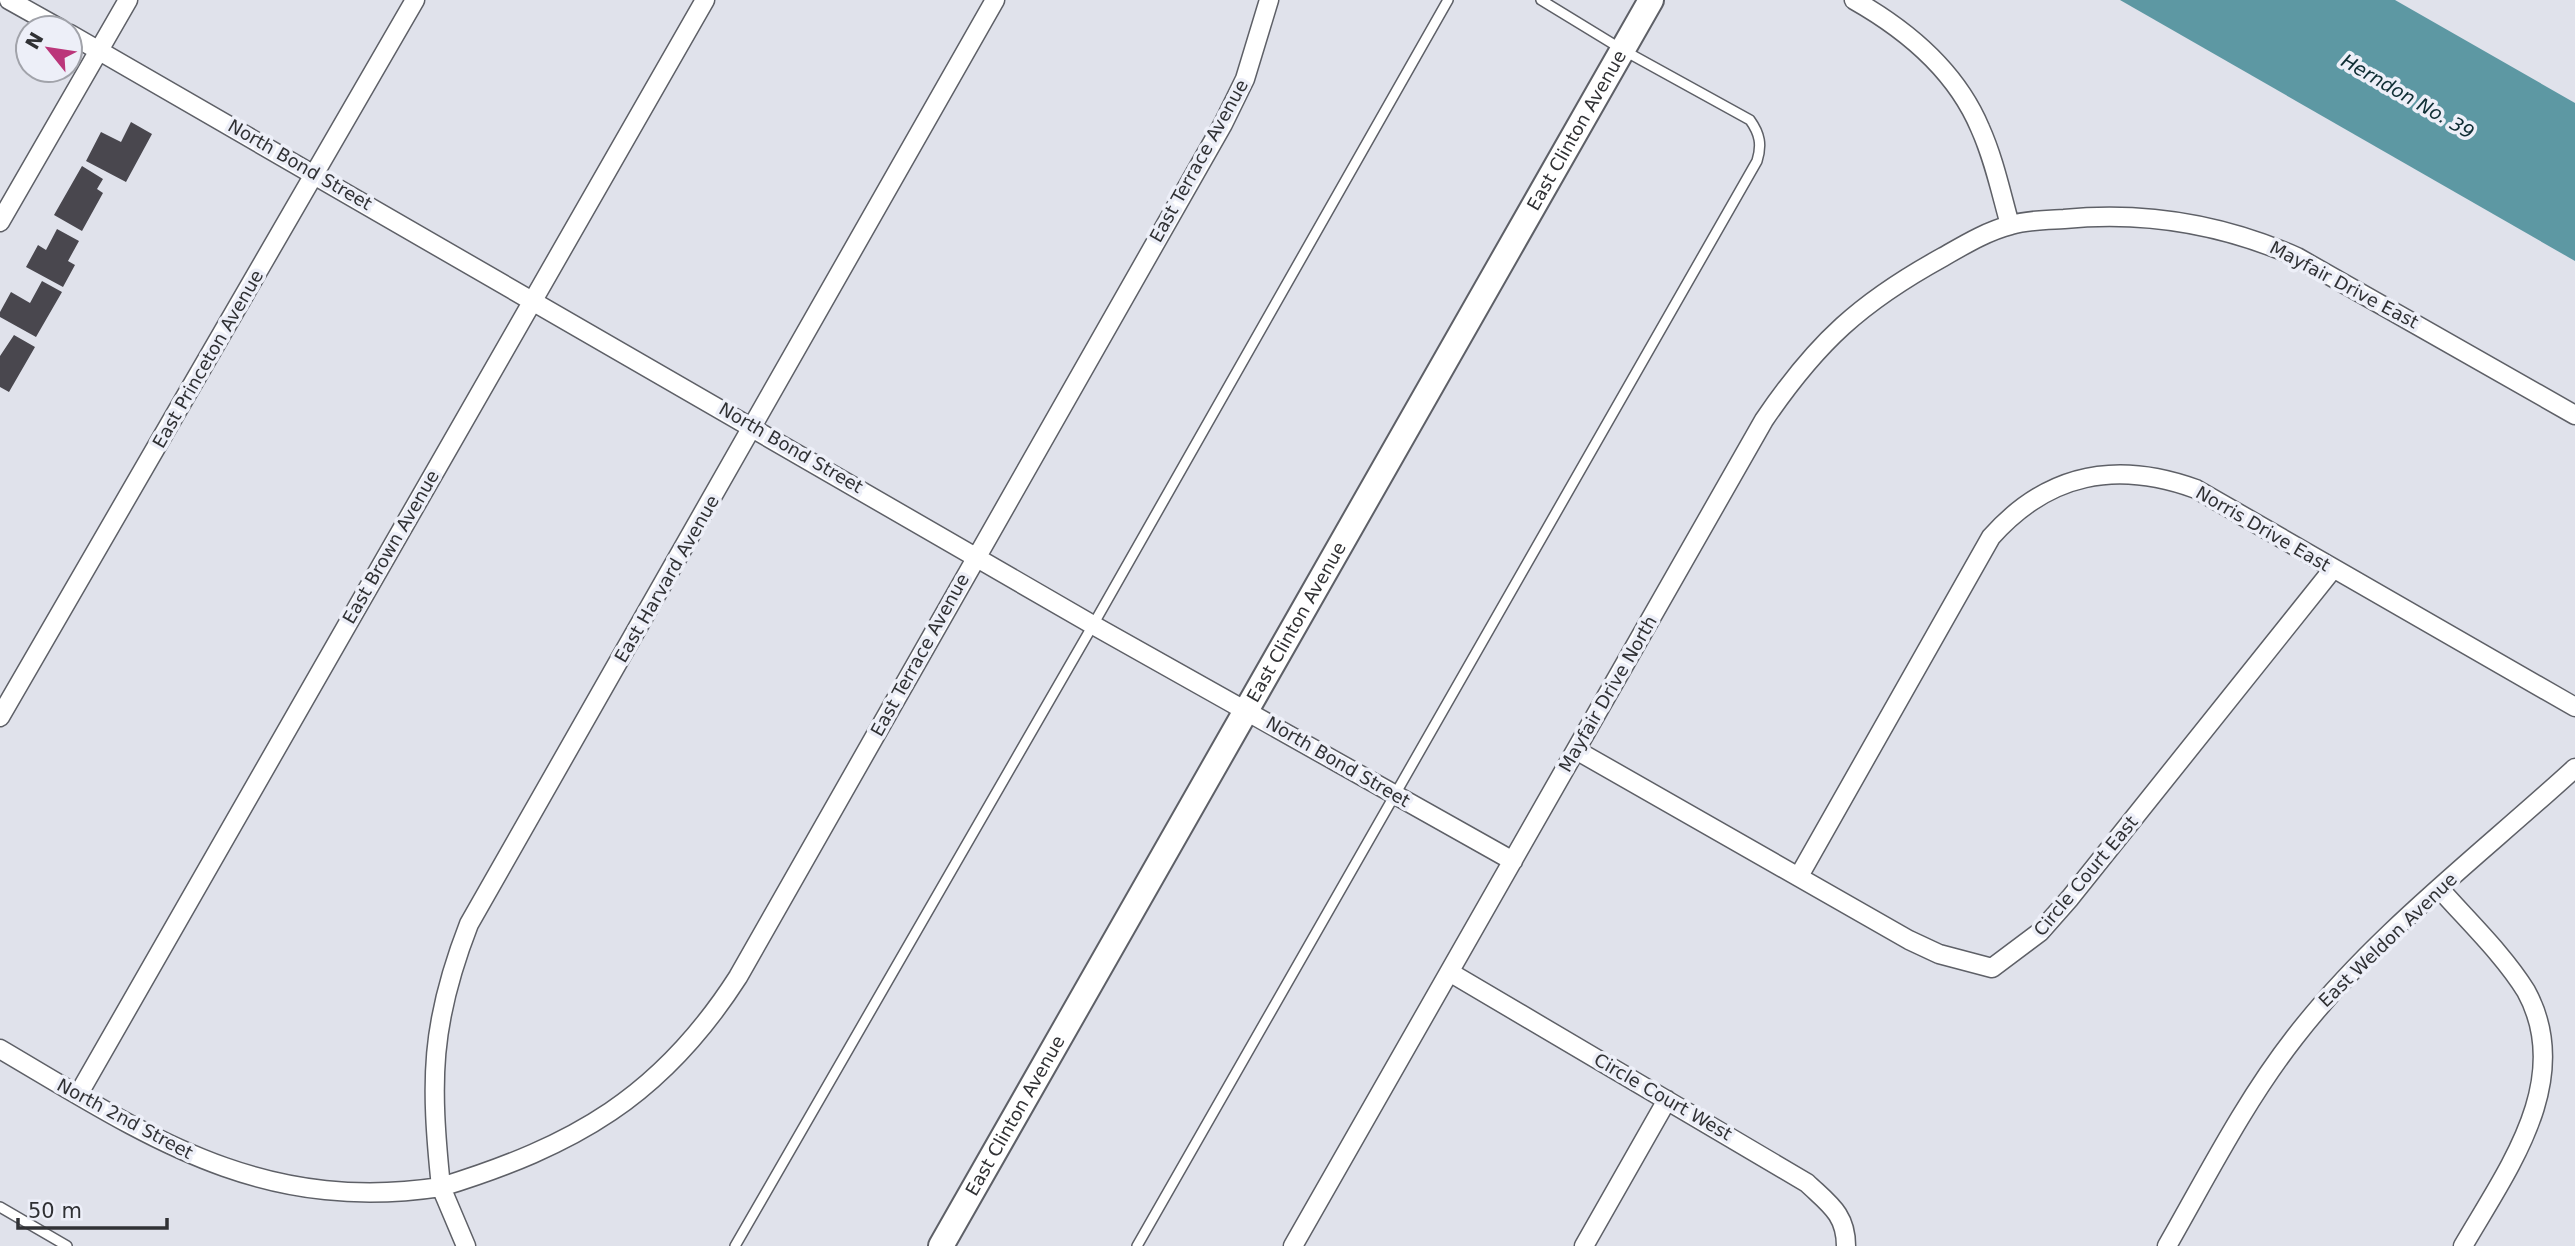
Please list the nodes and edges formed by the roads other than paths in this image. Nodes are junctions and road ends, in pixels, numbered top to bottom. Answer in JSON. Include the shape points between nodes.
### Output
{"nodes":[{"id":1,"x":9,"y":0,"type":"edge"},
{"id":2,"x":128,"y":0,"type":"edge"},
{"id":3,"x":415,"y":0,"type":"edge"},
{"id":4,"x":705,"y":0,"type":"edge"},
{"id":5,"x":995,"y":0,"type":"edge"},
{"id":6,"x":1269,"y":0,"type":"edge"},
{"id":7,"x":1448,"y":0,"type":"edge"},
{"id":8,"x":1541,"y":0,"type":"edge"},
{"id":9,"x":1651,"y":0,"type":"edge"},
{"id":10,"x":1854,"y":0,"type":"edge"},
{"id":11,"x":34,"y":14,"type":"edge"},
{"id":12,"x":84,"y":42,"type":"edge"},
{"id":13,"x":98,"y":50,"type":"junction"},
{"id":14,"x":1623,"y":50,"type":"junction"},
{"id":15,"x":316,"y":173,"type":"junction"},
{"id":16,"x":0,"y":222,"type":"edge"},
{"id":17,"x":2010,"y":225,"type":"junction"},
{"id":18,"x":533,"y":299,"type":"junction"},
{"id":19,"x":2575,"y":415,"type":"edge"},
{"id":20,"x":754,"y":426,"type":"junction"},
{"id":21,"x":976,"y":557,"type":"junction"},
{"id":22,"x":2333,"y":569,"type":"junction"},
{"id":23,"x":1093,"y":625,"type":"junction"},
{"id":24,"x":2575,"y":707,"type":"edge"},
{"id":25,"x":1246,"y":710,"type":"junction"},
{"id":26,"x":0,"y":717,"type":"edge"},
{"id":27,"x":1576,"y":750,"type":"junction"},
{"id":28,"x":2575,"y":768,"type":"edge"},
{"id":29,"x":1393,"y":794,"type":"junction"},
{"id":30,"x":1513,"y":861,"type":"junction"},
{"id":31,"x":1799,"y":876,"type":"junction"},
{"id":32,"x":2440,"y":888,"type":"junction"},
{"id":33,"x":1451,"y":973,"type":"junction"},
{"id":34,"x":0,"y":1049,"type":"edge"},
{"id":35,"x":78,"y":1095,"type":"junction"},
{"id":36,"x":1667,"y":1100,"type":"junction"},
{"id":37,"x":440,"y":1187,"type":"junction"},
{"id":38,"x":0,"y":1207,"type":"edge"},
{"id":39,"x":67,"y":1246,"type":"edge"},
{"id":40,"x":466,"y":1246,"type":"edge"},
{"id":41,"x":735,"y":1246,"type":"edge"},
{"id":42,"x":941,"y":1246,"type":"edge"},
{"id":43,"x":1137,"y":1246,"type":"edge"},
{"id":44,"x":1293,"y":1246,"type":"edge"},
{"id":45,"x":1584,"y":1246,"type":"edge"},
{"id":46,"x":1846,"y":1246,"type":"edge"},
{"id":47,"x":2167,"y":1246,"type":"edge"},
{"id":48,"x":2463,"y":1246,"type":"edge"}],
"edges":[{"from":1,"to":11,"type":"street"},
{"from":2,"to":13,"type":"street"},
{"from":3,"to":15,"type":"street","name":"East Princeton Avenue"},
{"from":4,"to":18,"type":"street","name":"East Brown Avenue"},
{"from":5,"to":20,"type":"street","name":"East Harvard Avenue"},
{"from":6,"to":21,"type":"street","name":"East Terrace Avenue","via":[[1245,79],[1223,124]]},
{"from":7,"to":23,"type":"lane"},
{"from":8,"to":14,"type":"lane"},
{"from":9,"to":14,"type":"main road","name":"East Clinton Avenue"},
{"from":10,"to":17,"type":"street","via":[[1922,47],[1964,96],[1980,127]]},
{"from":12,"to":13,"type":"street","name":"North Bond Street"},
{"from":13,"to":15,"type":"street","name":"North Bond Street"},
{"from":13,"to":16,"type":"street"},
{"from":14,"to":25,"type":"main road","name":"East Clinton Avenue"},
{"from":14,"to":29,"type":"lane","via":[[1750,120],[1761,148]]},
{"from":15,"to":18,"type":"street","name":"North Bond Street"},
{"from":15,"to":26,"type":"street","name":"East Princeton Avenue"},
{"from":17,"to":19,"type":"street","name":"Mayfair Drive East","via":[[2122,216],[2166,218],[2257,239],[2327,272]]},
{"from":17,"to":27,"type":"street","name":"Mayfair Drive North","via":[[1882,292],[1817,349],[1765,420]]},
{"from":18,"to":20,"type":"street","name":"North Bond Street"},
{"from":18,"to":35,"type":"street","name":"East Brown Avenue"},
{"from":20,"to":21,"type":"street","name":"North Bond Street"},
{"from":20,"to":37,"type":"street","name":"East Harvard Avenue","via":[[469,924],[449,976],[434,1049],[432,1094]]},
{"from":21,"to":23,"type":"street","name":"North Bond Street"},
{"from":21,"to":37,"type":"street","name":"East Terrace Avenue","via":[[738,977],[689,1045],[632,1098],[567,1139]]},
{"from":22,"to":24,"type":"street","name":"Norris Drive East"},
{"from":22,"to":31,"type":"street","name":"Circle Court East","via":[[2070,898],[2040,932],[1992,968],[1939,954],[1909,940]]},
{"from":22,"to":31,"type":"street","name":"Norris Drive East","via":[[2196,489],[2166,478],[2114,473],[2085,477],[2056,485],[2028,501],[2006,520],[1979,555]]},
{"from":23,"to":25,"type":"street","name":"North Bond Street"},
{"from":23,"to":41,"type":"lane"},
{"from":25,"to":29,"type":"street","name":"North Bond Street"},
{"from":25,"to":42,"type":"main road","name":"East Clinton Avenue"},
{"from":27,"to":30,"type":"street","name":"Mayfair Drive North"},
{"from":27,"to":31,"type":"street","name":"Circle Court East"},
{"from":28,"to":32,"type":"street","name":"East Weldon Avenue"},
{"from":29,"to":30,"type":"street","name":"North Bond Street"},
{"from":29,"to":43,"type":"lane"},
{"from":30,"to":33,"type":"street","name":"Mayfair Drive North"},
{"from":32,"to":47,"type":"street","name":"East Weldon Avenue","via":[[2358,964],[2294,1038],[2236,1125]]},
{"from":32,"to":48,"type":"street","via":[[2524,989],[2539,1019],[2545,1052],[2545,1087],[2532,1127]]},
{"from":33,"to":36,"type":"street","name":"Circle Court West"},
{"from":33,"to":44,"type":"street","name":"Mayfair Drive North"},
{"from":34,"to":35,"type":"street","name":"North 2nd Street"},
{"from":35,"to":37,"type":"street","name":"North 2nd Street","via":[[156,1139],[237,1173],[347,1192],[391,1194]]},
{"from":36,"to":45,"type":"street"},
{"from":36,"to":46,"type":"street","name":"Circle Court West","via":[[1807,1183],[1846,1226]]},
{"from":37,"to":40,"type":"street"},
{"from":38,"to":39,"type":"lane"}]}
